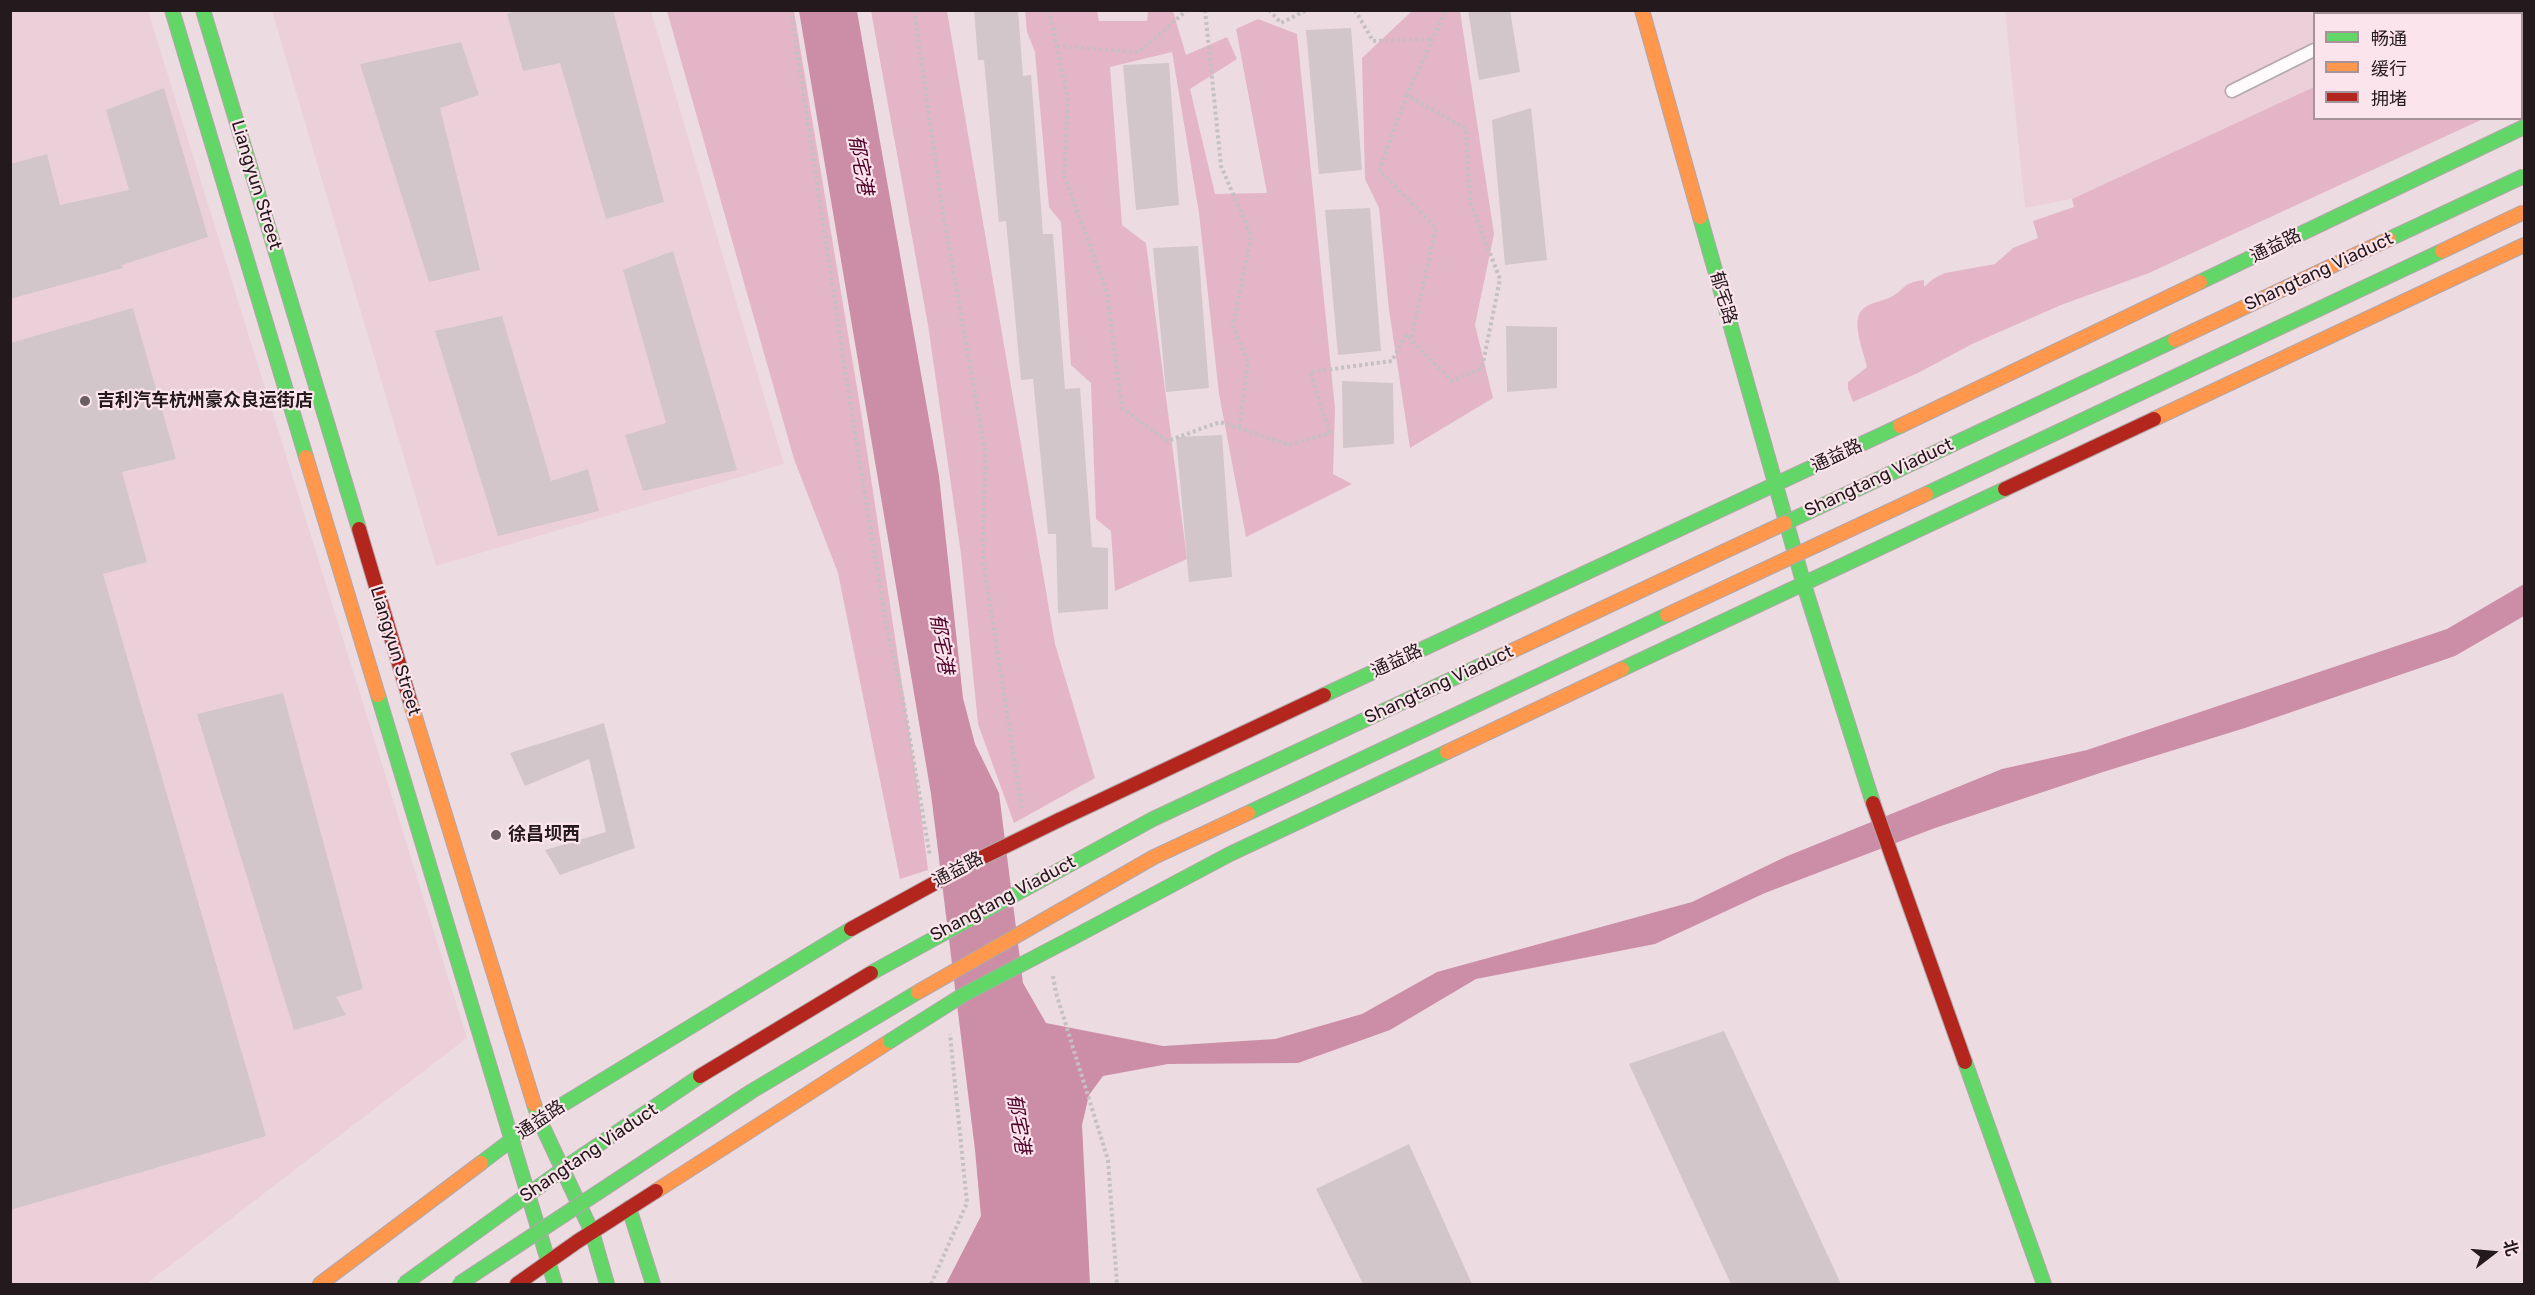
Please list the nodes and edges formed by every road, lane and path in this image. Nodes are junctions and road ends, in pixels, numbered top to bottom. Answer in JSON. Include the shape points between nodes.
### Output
{"nodes":[{"id":1,"x":172,"y":10,"type":"edge"},
{"id":2,"x":203,"y":10,"type":"edge"},
{"id":3,"x":790,"y":10,"type":"edge"},
{"id":4,"x":914,"y":10,"type":"edge"},
{"id":5,"x":1049,"y":10,"type":"edge"},
{"id":6,"x":1187,"y":10,"type":"edge"},
{"id":7,"x":1205,"y":10,"type":"edge"},
{"id":8,"x":1269,"y":10,"type":"edge"},
{"id":9,"x":1307,"y":10,"type":"edge"},
{"id":10,"x":1355,"y":10,"type":"edge"},
{"id":11,"x":1446,"y":10,"type":"edge"},
{"id":12,"x":1642,"y":10,"type":"edge"},
{"id":13,"x":1434,"y":39,"type":"junction"},
{"id":14,"x":1057,"y":46,"type":"junction"},
{"id":15,"x":2313,"y":50,"type":"edge"},
{"id":16,"x":2232,"y":91,"type":"dead end"},
{"id":17,"x":1407,"y":95,"type":"junction"},
{"id":18,"x":2524,"y":127,"type":"edge"},
{"id":19,"x":2524,"y":177,"type":"edge"},
{"id":20,"x":2524,"y":212,"type":"edge"},
{"id":21,"x":2524,"y":245,"type":"edge"},
{"id":22,"x":1411,"y":340,"type":"junction"},
{"id":23,"x":1239,"y":428,"type":"junction"},
{"id":24,"x":1776,"y":484,"type":"junction"},
{"id":25,"x":1804,"y":585,"type":"junction"},
{"id":26,"x":1023,"y":816,"type":"dead end"},
{"id":27,"x":932,"y":867,"type":"dead end"},
{"id":28,"x":1052,"y":970,"type":"dead end"},
{"id":29,"x":949,"y":1029,"type":"dead end"},
{"id":30,"x":539,"y":1119,"type":"junction"},
{"id":31,"x":512,"y":1139,"type":"junction"},
{"id":32,"x":629,"y":1208,"type":"junction"},
{"id":33,"x":592,"y":1232,"type":"junction"},
{"id":34,"x":548,"y":1262,"type":"junction"},
{"id":35,"x":320,"y":1284,"type":"edge"},
{"id":36,"x":404,"y":1284,"type":"edge"},
{"id":37,"x":459,"y":1284,"type":"edge"},
{"id":38,"x":517,"y":1284,"type":"edge"},
{"id":39,"x":555,"y":1284,"type":"edge"},
{"id":40,"x":607,"y":1284,"type":"edge"},
{"id":41,"x":652,"y":1284,"type":"edge"},
{"id":42,"x":931,"y":1284,"type":"edge"},
{"id":43,"x":1117,"y":1284,"type":"edge"},
{"id":44,"x":2044,"y":1284,"type":"edge"}],
"edges":[{"from":1,"to":31,"type":"main road","name":"Liangyun Street"},
{"from":2,"to":30,"type":"main road","name":"Liangyun Street"},
{"from":3,"to":27,"type":"path","via":[[886,623]]},
{"from":4,"to":26,"type":"path","via":[[942,207],[985,451],[983,560]]},
{"from":5,"to":14,"type":"path"},
{"from":6,"to":14,"type":"path","via":[[1140,52]]},
{"from":7,"to":23,"type":"path","via":[[1221,166],[1251,236],[1233,326],[1248,362]]},
{"from":8,"to":9,"type":"path","via":[[1281,23]]},
{"from":10,"to":13,"type":"path","via":[[1372,41]]},
{"from":11,"to":13,"type":"path"},
{"from":12,"to":24,"type":"main road","name":"郁宅路"},
{"from":13,"to":17,"type":"path"},
{"from":14,"to":23,"type":"path","via":[[1068,98],[1064,176],[1107,292],[1122,408],[1167,441],[1220,422]]},
{"from":15,"to":16,"type":"lane"},
{"from":17,"to":22,"type":"path","via":[[1379,170],[1436,228]]},
{"from":17,"to":22,"type":"path","via":[[1467,129],[1470,202],[1500,279],[1482,368],[1452,381]]},
{"from":18,"to":24,"type":"main road","name":"通益路"},
{"from":19,"to":36,"type":"main road","name":"Shangtang Viaduct","bridge":true,"via":[[1143,825],[936,934],[746,1047],[531,1191]]},
{"from":20,"to":37,"type":"main road","name":"Shangtang Viaduct","bridge":true,"via":[[1154,857],[952,971],[752,1091]]},
{"from":21,"to":25,"type":"main road"},
{"from":22,"to":23,"type":"path","via":[[1406,335],[1392,361],[1310,372],[1329,433],[1290,445]]},
{"from":24,"to":25,"type":"main road","name":"郁宅路"},
{"from":24,"to":30,"type":"main road","name":"通益路","bridge":true,"via":[[975,861],[851,928]]},
{"from":25,"to":32,"type":"main road","bridge":true,"via":[[1230,855],[963,995]]},
{"from":25,"to":44,"type":"main road","name":"郁宅路","via":[[1864,780]]},
{"from":28,"to":43,"type":"path","via":[[1108,1160]]},
{"from":29,"to":42,"type":"path","via":[[967,1203]]},
{"from":30,"to":31,"type":"main road","name":"通益路"},
{"from":30,"to":33,"type":"main road","name":"Liangyun Street"},
{"from":31,"to":34,"type":"main road","name":"Liangyun Street"},
{"from":31,"to":35,"type":"main road","name":"通益路"},
{"from":32,"to":33,"type":"main road"},
{"from":32,"to":41,"type":"main road"},
{"from":33,"to":34,"type":"main road"},
{"from":33,"to":40,"type":"main road","name":"Liangyun Street"},
{"from":34,"to":38,"type":"main road"},
{"from":34,"to":39,"type":"main road","name":"Liangyun Street"}]}
